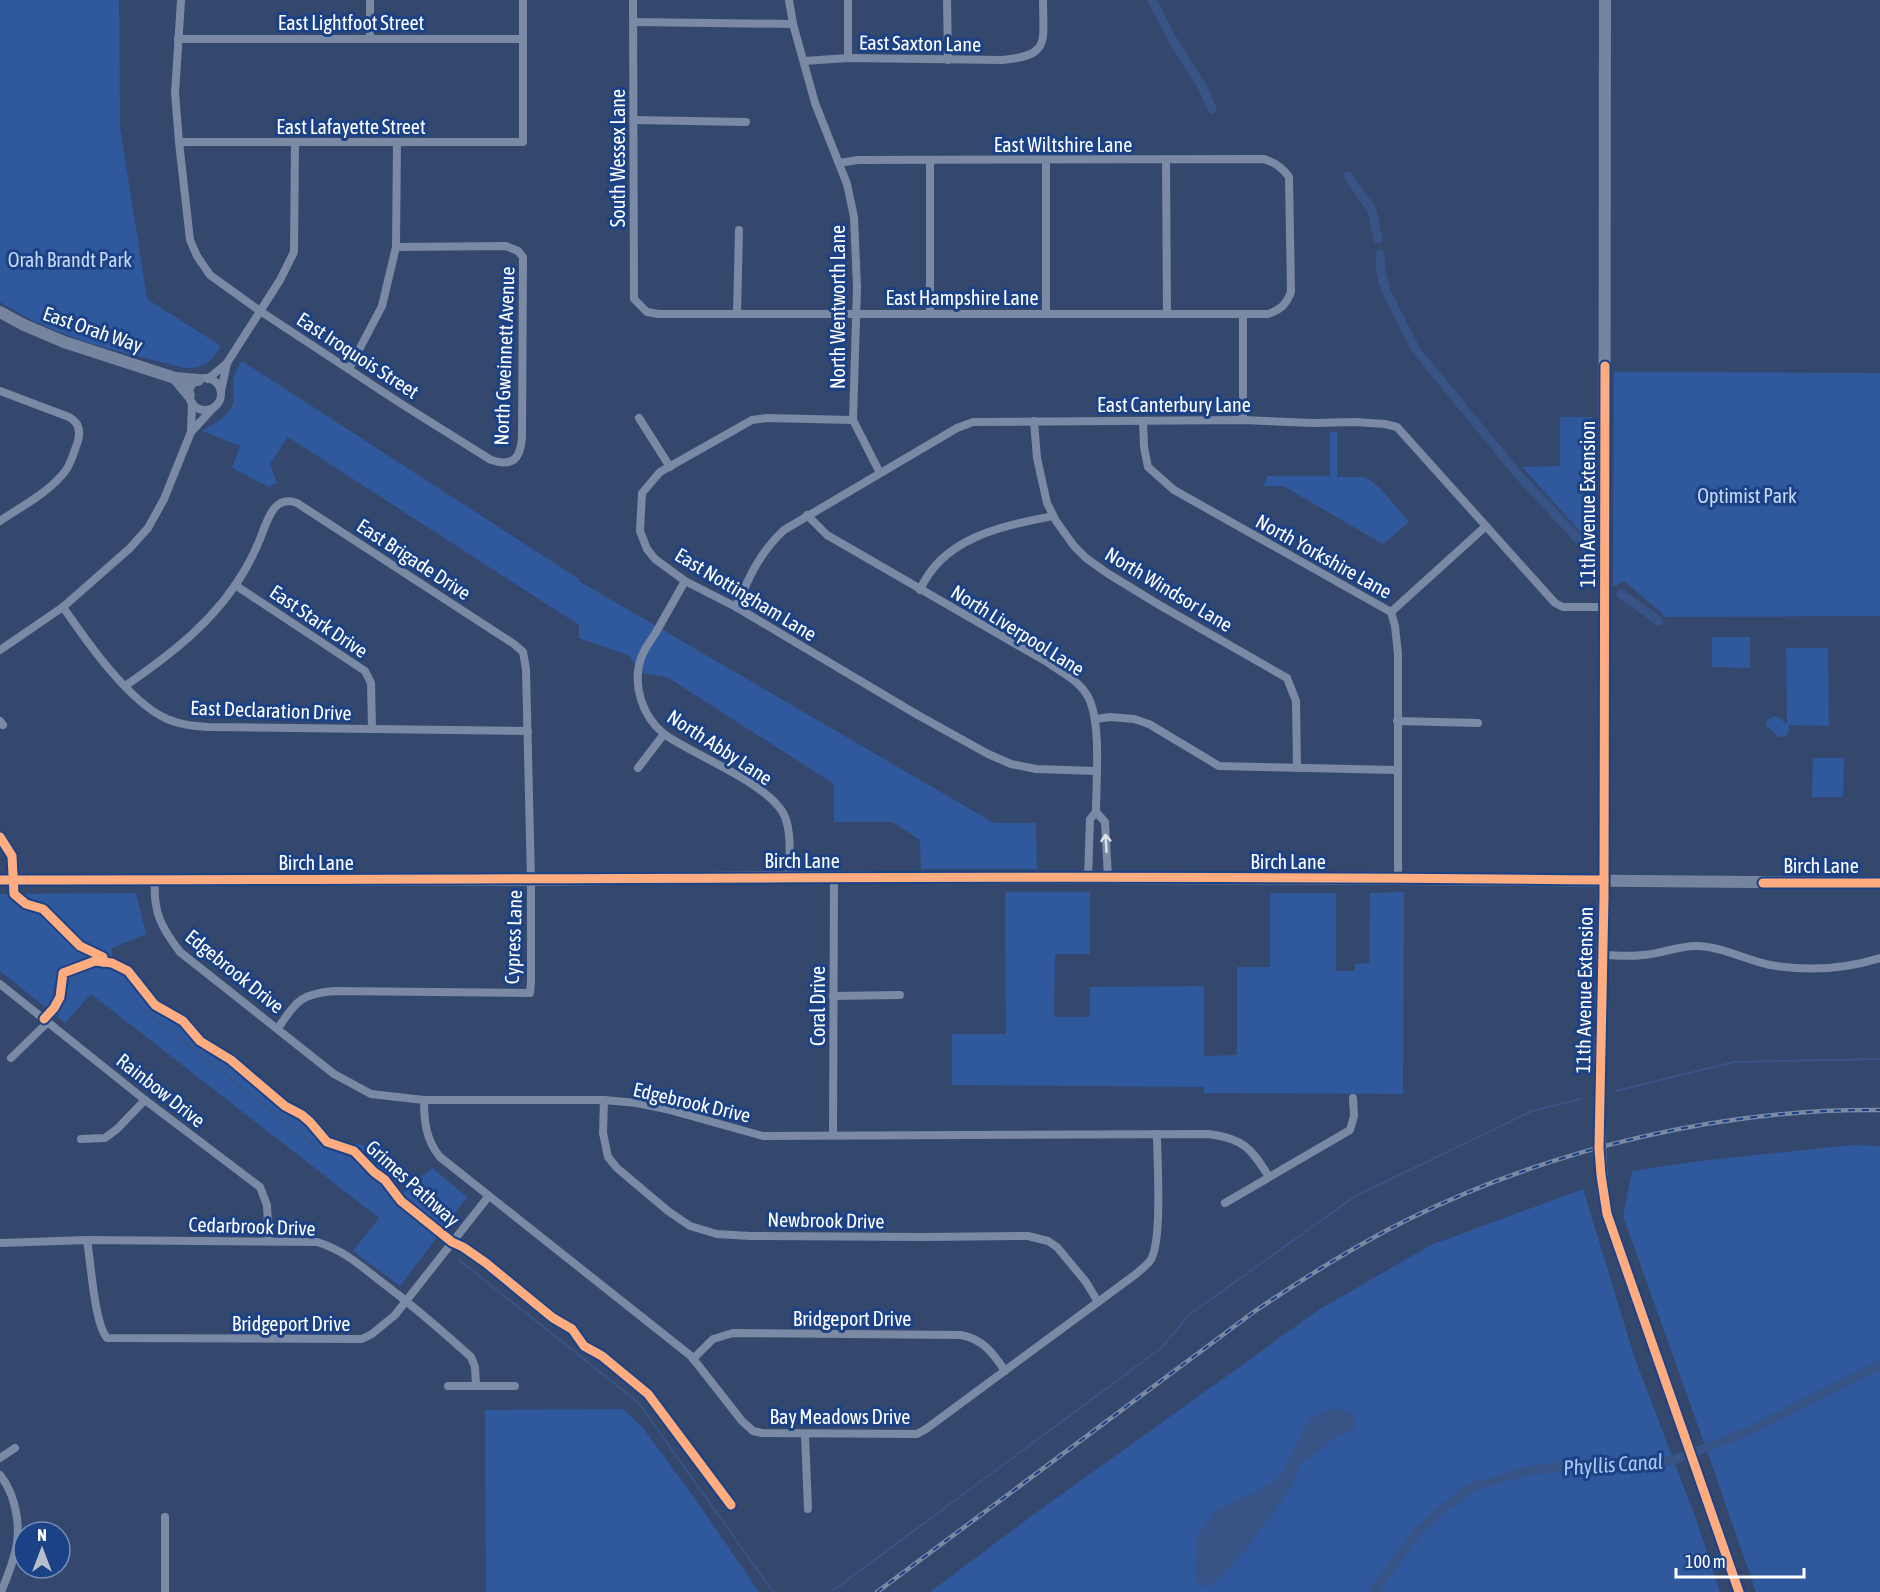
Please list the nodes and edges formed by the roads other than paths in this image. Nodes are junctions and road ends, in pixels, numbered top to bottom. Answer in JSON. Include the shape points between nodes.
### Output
{"nodes":[{"id":1,"x":181,"y":0,"type":"edge"},
{"id":2,"x":370,"y":0,"type":"edge"},
{"id":3,"x":523,"y":0,"type":"edge"},
{"id":4,"x":633,"y":0,"type":"edge"},
{"id":5,"x":789,"y":0,"type":"edge"},
{"id":6,"x":848,"y":0,"type":"edge"},
{"id":7,"x":947,"y":0,"type":"edge"},
{"id":8,"x":1043,"y":0,"type":"edge"},
{"id":9,"x":1605,"y":0,"type":"edge"},
{"id":10,"x":634,"y":22,"type":"junction"},
{"id":11,"x":793,"y":24,"type":"junction"},
{"id":12,"x":178,"y":39,"type":"junction"},
{"id":13,"x":370,"y":39,"type":"junction"},
{"id":14,"x":523,"y":39,"type":"junction"},
{"id":15,"x":848,"y":58,"type":"junction"},
{"id":16,"x":948,"y":60,"type":"junction"},
{"id":17,"x":804,"y":61,"type":"junction"},
{"id":18,"x":634,"y":120,"type":"junction"},
{"id":19,"x":746,"y":122,"type":"dead end"},
{"id":20,"x":178,"y":142,"type":"junction"},
{"id":21,"x":295,"y":142,"type":"junction"},
{"id":22,"x":397,"y":142,"type":"junction"},
{"id":23,"x":930,"y":160,"type":"junction"},
{"id":24,"x":1046,"y":160,"type":"junction"},
{"id":25,"x":1166,"y":160,"type":"junction"},
{"id":26,"x":839,"y":163,"type":"junction"},
{"id":27,"x":739,"y":230,"type":"dead end"},
{"id":28,"x":396,"y":247,"type":"junction"},
{"id":29,"x":645,"y":310,"type":"joint"},
{"id":30,"x":1279,"y":310,"type":"joint"},
{"id":31,"x":260,"y":311,"type":"junction"},
{"id":32,"x":0,"y":312,"type":"edge"},
{"id":33,"x":737,"y":314,"type":"junction"},
{"id":34,"x":856,"y":314,"type":"junction"},
{"id":35,"x":930,"y":314,"type":"junction"},
{"id":36,"x":1046,"y":314,"type":"junction"},
{"id":37,"x":1167,"y":314,"type":"junction"},
{"id":38,"x":1243,"y":314,"type":"junction"},
{"id":39,"x":227,"y":363,"type":"junction"},
{"id":40,"x":349,"y":369,"type":"junction"},
{"id":41,"x":175,"y":378,"type":"junction"},
{"id":42,"x":203,"y":379,"type":"junction"},
{"id":43,"x":221,"y":391,"type":"junction"},
{"id":44,"x":0,"y":392,"type":"edge"},
{"id":45,"x":190,"y":399,"type":"junction"},
{"id":46,"x":213,"y":408,"type":"junction"},
{"id":47,"x":639,"y":418,"type":"dead end"},
{"id":48,"x":853,"y":420,"type":"junction"},
{"id":49,"x":1243,"y":420,"type":"junction"},
{"id":50,"x":1034,"y":421,"type":"junction"},
{"id":51,"x":1143,"y":421,"type":"junction"},
{"id":52,"x":191,"y":432,"type":"junction"},
{"id":53,"x":512,"y":462,"type":"joint"},
{"id":54,"x":670,"y":466,"type":"junction"},
{"id":55,"x":880,"y":473,"type":"junction"},
{"id":56,"x":807,"y":515,"type":"junction"},
{"id":57,"x":1053,"y":516,"type":"junction"},
{"id":58,"x":0,"y":521,"type":"edge"},
{"id":59,"x":1486,"y":526,"type":"junction"},
{"id":60,"x":686,"y":581,"type":"junction"},
{"id":61,"x":235,"y":585,"type":"junction"},
{"id":62,"x":920,"y":590,"type":"junction"},
{"id":63,"x":63,"y":607,"type":"junction"},
{"id":64,"x":736,"y":607,"type":"junction"},
{"id":65,"x":1604,"y":607,"type":"junction"},
{"id":66,"x":1391,"y":612,"type":"junction"},
{"id":67,"x":0,"y":650,"type":"edge"},
{"id":68,"x":523,"y":652,"type":"joint"},
{"id":69,"x":125,"y":686,"type":"junction"},
{"id":70,"x":1096,"y":719,"type":"junction"},
{"id":71,"x":1397,"y":721,"type":"junction"},
{"id":72,"x":1478,"y":723,"type":"dead end"},
{"id":73,"x":372,"y":729,"type":"junction"},
{"id":74,"x":528,"y":731,"type":"junction"},
{"id":75,"x":664,"y":734,"type":"junction"},
{"id":76,"x":638,"y":768,"type":"dead end"},
{"id":77,"x":1297,"y":768,"type":"junction"},
{"id":78,"x":1397,"y":770,"type":"junction"},
{"id":79,"x":1096,"y":771,"type":"junction"},
{"id":80,"x":1096,"y":812,"type":"junction"},
{"id":81,"x":789,"y":877,"type":"junction"},
{"id":82,"x":834,"y":878,"type":"junction"},
{"id":83,"x":1088,"y":878,"type":"junction"},
{"id":84,"x":1108,"y":878,"type":"junction"},
{"id":85,"x":1398,"y":879,"type":"junction"},
{"id":86,"x":0,"y":880,"type":"edge"},
{"id":87,"x":155,"y":880,"type":"junction"},
{"id":88,"x":531,"y":880,"type":"junction"},
{"id":89,"x":1604,"y":880,"type":"junction"},
{"id":90,"x":1880,"y":883,"type":"edge"},
{"id":91,"x":1602,"y":955,"type":"junction"},
{"id":92,"x":1880,"y":958,"type":"edge"},
{"id":93,"x":0,"y":984,"type":"edge"},
{"id":94,"x":900,"y":995,"type":"dead end"},
{"id":95,"x":833,"y":996,"type":"junction"},
{"id":96,"x":48,"y":1022,"type":"junction"},
{"id":97,"x":278,"y":1028,"type":"junction"},
{"id":98,"x":10,"y":1058,"type":"dead end"},
{"id":99,"x":1353,"y":1098,"type":"dead end"},
{"id":100,"x":145,"y":1100,"type":"junction"},
{"id":101,"x":424,"y":1100,"type":"junction"},
{"id":102,"x":604,"y":1100,"type":"junction"},
{"id":103,"x":1156,"y":1134,"type":"junction"},
{"id":104,"x":833,"y":1135,"type":"junction"},
{"id":105,"x":81,"y":1139,"type":"dead end"},
{"id":106,"x":1269,"y":1176,"type":"junction"},
{"id":107,"x":488,"y":1197,"type":"junction"},
{"id":108,"x":1225,"y":1203,"type":"dead end"},
{"id":109,"x":87,"y":1240,"type":"junction"},
{"id":110,"x":269,"y":1241,"type":"junction"},
{"id":111,"x":0,"y":1244,"type":"edge"},
{"id":112,"x":407,"y":1300,"type":"junction"},
{"id":113,"x":1098,"y":1302,"type":"junction"},
{"id":114,"x":693,"y":1359,"type":"junction"},
{"id":115,"x":1005,"y":1371,"type":"junction"},
{"id":116,"x":448,"y":1386,"type":"dead end"},
{"id":117,"x":476,"y":1386,"type":"junction"},
{"id":118,"x":515,"y":1386,"type":"dead end"},
{"id":119,"x":805,"y":1434,"type":"junction"},
{"id":120,"x":15,"y":1448,"type":"dead end"},
{"id":121,"x":0,"y":1458,"type":"edge"},
{"id":122,"x":0,"y":1475,"type":"edge"},
{"id":123,"x":808,"y":1509,"type":"dead end"},
{"id":124,"x":165,"y":1517,"type":"dead end"},
{"id":125,"x":1,"y":1592,"type":"edge"},
{"id":126,"x":165,"y":1592,"type":"edge"},
{"id":127,"x":1738,"y":1592,"type":"edge"}],
"edges":[{"from":1,"to":12,"type":"street"},
{"from":2,"to":13,"type":"street"},
{"from":3,"to":14,"type":"street"},
{"from":4,"to":10,"type":"street","name":"South Wessex Lane"},
{"from":5,"to":11,"type":"street","name":"North Wentworth Lane"},
{"from":6,"to":15,"type":"street"},
{"from":7,"to":16,"type":"street"},
{"from":8,"to":16,"type":"street","name":"East Saxton Lane","via":[[1043,35],[1035,53],[1002,60]]},
{"from":9,"to":65,"type":"street","name":"11th Avenue Extension"},
{"from":10,"to":11,"type":"street"},
{"from":10,"to":18,"type":"street","name":"South Wessex Lane"},
{"from":11,"to":17,"type":"street","name":"North Wentworth Lane"},
{"from":12,"to":13,"type":"street","name":"East Lightfoot Street"},
{"from":12,"to":20,"type":"street"},
{"from":13,"to":14,"type":"street","name":"East Lightfoot Street"},
{"from":14,"to":22,"type":"street","name":"East Lafayette Street","via":[[523,142]]},
{"from":15,"to":16,"type":"street","name":"East Saxton Lane"},
{"from":15,"to":17,"type":"street","name":"East Saxton Lane"},
{"from":17,"to":26,"type":"street","name":"North Wentworth Lane","via":[[815,103]]},
{"from":18,"to":19,"type":"street"},
{"from":18,"to":29,"type":"street","name":"South Wessex Lane","via":[[634,299]]},
{"from":20,"to":21,"type":"street","name":"East Lafayette Street"},
{"from":20,"to":31,"type":"street","name":"East Iroquois Street","via":[[190,240],[197,256],[210,275]]},
{"from":21,"to":22,"type":"street","name":"East Lafayette Street"},
{"from":21,"to":31,"type":"street","via":[[294,252]]},
{"from":22,"to":28,"type":"street"},
{"from":23,"to":24,"type":"street","name":"East Wiltshire Lane"},
{"from":23,"to":26,"type":"street","name":"East Wiltshire Lane"},
{"from":23,"to":35,"type":"street"},
{"from":24,"to":25,"type":"street","name":"East Wiltshire Lane"},
{"from":24,"to":36,"type":"street"},
{"from":25,"to":30,"type":"street","name":"East Wiltshire Lane","via":[[1263,159],[1284,170],[1289,177],[1291,292]]},
{"from":25,"to":37,"type":"street"},
{"from":26,"to":34,"type":"street","name":"North Wentworth Lane","via":[[854,217]]},
{"from":27,"to":33,"type":"street"},
{"from":28,"to":40,"type":"street","via":[[382,306]]},
{"from":28,"to":53,"type":"street","name":"North Gweinnett Avenue","via":[[506,246],[523,257],[522,438],[521,452]]},
{"from":29,"to":33,"type":"street","name":"East Hampshire Lane","via":[[658,314]]},
{"from":30,"to":38,"type":"street","name":"East Hampshire Lane"},
{"from":31,"to":39,"type":"street"},
{"from":31,"to":40,"type":"street","name":"East Iroquois Street"},
{"from":32,"to":41,"type":"street","name":"East Orah Way","via":[[64,342]]},
{"from":33,"to":34,"type":"street","name":"East Hampshire Lane"},
{"from":34,"to":35,"type":"street","name":"East Hampshire Lane"},
{"from":34,"to":48,"type":"street","name":"North Wentworth Lane"},
{"from":35,"to":36,"type":"street","name":"East Hampshire Lane"},
{"from":36,"to":37,"type":"street","name":"East Hampshire Lane"},
{"from":37,"to":38,"type":"street","name":"East Hampshire Lane"},
{"from":38,"to":49,"type":"street"},
{"from":39,"to":42,"type":"street"},
{"from":39,"to":43,"type":"street"},
{"from":40,"to":53,"type":"street","name":"East Iroquois Street","via":[[491,460]]},
{"from":41,"to":42,"type":"street","name":"East Orah Way"},
{"from":41,"to":45,"type":"street"},
{"from":42,"to":43,"type":"street","via":[[216,383]]},
{"from":42,"to":45,"type":"street","via":[[192,386]]},
{"from":43,"to":46,"type":"street","via":[[220,401]]},
{"from":44,"to":58,"type":"street","via":[[69,417],[79,426],[78,441],[67,469],[52,485]]},
{"from":45,"to":46,"type":"street","via":[[199,409]]},
{"from":45,"to":52,"type":"street"},
{"from":46,"to":52,"type":"street"},
{"from":47,"to":54,"type":"street"},
{"from":48,"to":54,"type":"street","name":"East Nottingham Lane","via":[[752,420]]},
{"from":48,"to":55,"type":"street","name":"North Wentworth Lane"},
{"from":49,"to":51,"type":"street","name":"East Canterbury Lane"},
{"from":49,"to":59,"type":"street","name":"East Canterbury Lane","via":[[1355,422],[1397,427]]},
{"from":50,"to":51,"type":"street","name":"East Canterbury Lane"},
{"from":50,"to":55,"type":"street","name":"East Canterbury Lane","via":[[973,422]]},
{"from":50,"to":57,"type":"street","name":"North Windsor Lane","via":[[1037,458]]},
{"from":51,"to":66,"type":"street","name":"North Yorkshire Lane","via":[[1148,467],[1174,490]]},
{"from":52,"to":63,"type":"street","via":[[148,528]]},
{"from":54,"to":60,"type":"street","name":"East Nottingham Lane","via":[[642,493],[640,531],[655,559]]},
{"from":55,"to":56,"type":"street","name":"East Canterbury Lane"},
{"from":56,"to":62,"type":"street","name":"North Liverpool Lane","via":[[827,535]]},
{"from":56,"to":64,"type":"street","name":"East Canterbury Lane","via":[[770,543]]},
{"from":57,"to":62,"type":"street","via":[[983,533],[961,545],[937,563]]},
{"from":57,"to":77,"type":"street","name":"North Windsor Lane","via":[[1074,546],[1107,573],[1287,678],[1296,701]]},
{"from":59,"to":65,"type":"street","name":"East Canterbury Lane","via":[[1555,603],[1563,607]]},
{"from":59,"to":66,"type":"street"},
{"from":60,"to":64,"type":"street","name":"East Nottingham Lane"},
{"from":60,"to":75,"type":"street","name":"North Abby Lane","via":[[642,656],[638,671],[642,705]]},
{"from":61,"to":68,"type":"street","name":"East Brigade Drive","via":[[260,541],[271,511],[283,502],[297,503]]},
{"from":61,"to":69,"type":"street","via":[[202,627]]},
{"from":61,"to":73,"type":"street","name":"East Stark Drive","via":[[365,671],[371,683]]},
{"from":62,"to":70,"type":"street","name":"North Liverpool Lane","via":[[1075,681],[1087,694]]},
{"from":63,"to":67,"type":"street"},
{"from":63,"to":69,"type":"street","name":"East Declaration Drive"},
{"from":64,"to":79,"type":"street","name":"East Nottingham Lane","via":[[988,754],[1036,769]]},
{"from":65,"to":89,"type":"street","name":"11th Avenue Extension"},
{"from":66,"to":71,"type":"street","name":"North Yorkshire Lane","via":[[1398,654]]},
{"from":68,"to":74,"type":"street","name":"Cypress Lane"},
{"from":69,"to":73,"type":"street","name":"East Declaration Drive","via":[[153,711],[185,725]]},
{"from":70,"to":77,"type":"street","via":[[1134,719],[1149,724],[1219,766]]},
{"from":70,"to":79,"type":"street","name":"North Liverpool Lane"},
{"from":71,"to":72,"type":"street"},
{"from":71,"to":78,"type":"street","name":"North Yorkshire Lane"},
{"from":73,"to":74,"type":"street","name":"East Declaration Drive"},
{"from":74,"to":88,"type":"street","name":"Cypress Lane"},
{"from":75,"to":76,"type":"street"},
{"from":75,"to":81,"type":"street","name":"North Abby Lane","via":[[756,787],[781,809],[788,831]]},
{"from":77,"to":78,"type":"street"},
{"from":78,"to":85,"type":"street","name":"North Yorkshire Lane"},
{"from":79,"to":80,"type":"street","name":"North Liverpool Lane"},
{"from":80,"to":83,"type":"street","name":"North Liverpool Lane","via":[[1090,819]]},
{"from":84,"to":80,"type":"street","name":"North Liverpool Lane","one_way":true,"via":[[1105,822]]},
{"from":81,"to":82,"type":"street","name":"Birch Lane"},
{"from":81,"to":88,"type":"street","name":"Birch Lane"},
{"from":82,"to":83,"type":"street","name":"Birch Lane"},
{"from":82,"to":95,"type":"street","name":"Coral Drive"},
{"from":83,"to":84,"type":"street","name":"Birch Lane"},
{"from":84,"to":85,"type":"street","name":"Birch Lane"},
{"from":85,"to":89,"type":"street","name":"Birch Lane"},
{"from":86,"to":87,"type":"street","name":"Birch Lane"},
{"from":87,"to":88,"type":"street","name":"Birch Lane"},
{"from":87,"to":97,"type":"street","name":"Edgebrook Drive","via":[[159,918],[180,952]]},
{"from":88,"to":97,"type":"street","name":"Cypress Lane","via":[[530,993],[318,992],[304,997]]},
{"from":89,"to":90,"type":"street","name":"Birch Lane"},
{"from":89,"to":91,"type":"street","name":"11th Avenue Extension"},
{"from":91,"to":92,"type":"street","via":[[1642,956],[1697,946],[1770,964],[1812,968],[1840,967]]},
{"from":91,"to":127,"type":"street","name":"11th Avenue Extension","via":[[1599,1148],[1607,1214]]},
{"from":93,"to":96,"type":"street","name":"Rainbow Drive"},
{"from":94,"to":95,"type":"street"},
{"from":95,"to":104,"type":"street","name":"Coral Drive"},
{"from":96,"to":98,"type":"street"},
{"from":96,"to":100,"type":"street","name":"Rainbow Drive"},
{"from":97,"to":101,"type":"street","name":"Edgebrook Drive","via":[[334,1074],[359,1089]]},
{"from":99,"to":106,"type":"street","via":[[1350,1130]]},
{"from":100,"to":105,"type":"street","via":[[105,1138]]},
{"from":100,"to":110,"type":"street","name":"Rainbow Drive","via":[[260,1187],[267,1205]]},
{"from":101,"to":102,"type":"street","name":"Edgebrook Drive"},
{"from":101,"to":107,"type":"street","name":"Bay Meadows Drive","via":[[432,1147]]},
{"from":102,"to":104,"type":"street","name":"Edgebrook Drive","via":[[666,1109],[763,1136]]},
{"from":102,"to":113,"type":"street","name":"Newbrook Drive","via":[[603,1132],[608,1157],[690,1226],[717,1234],[750,1236],[1028,1236],[1058,1247]]},
{"from":103,"to":104,"type":"street","name":"Edgebrook Drive"},
{"from":103,"to":106,"type":"street","name":"Edgebrook Drive","via":[[1234,1138],[1245,1145]]},
{"from":103,"to":113,"type":"street","name":"Bay Meadows Drive","via":[[1154,1250],[1150,1261],[1136,1274]]},
{"from":106,"to":108,"type":"street"},
{"from":107,"to":112,"type":"street","name":"Bridgeport Drive"},
{"from":107,"to":114,"type":"street","name":"Bay Meadows Drive"},
{"from":109,"to":110,"type":"street","name":"Cedarbrook Drive"},
{"from":109,"to":111,"type":"street","name":"Cedarbrook Drive"},
{"from":109,"to":112,"type":"street","name":"Bridgeport Drive","via":[[99,1319],[107,1338],[362,1339],[395,1315]]},
{"from":110,"to":112,"type":"street","name":"Cedarbrook Drive","via":[[330,1246]]},
{"from":112,"to":117,"type":"street","name":"Cedarbrook Drive","via":[[471,1357]]},
{"from":113,"to":115,"type":"street","name":"Bay Meadows Drive"},
{"from":114,"to":115,"type":"street","name":"Bridgeport Drive","via":[[713,1339],[733,1333],[961,1335],[989,1348]]},
{"from":114,"to":119,"type":"street","name":"Bay Meadows Drive","via":[[753,1431]]},
{"from":115,"to":119,"type":"street","name":"Bay Meadows Drive","via":[[917,1434]]},
{"from":116,"to":117,"type":"street"},
{"from":117,"to":118,"type":"street"},
{"from":119,"to":123,"type":"street"},
{"from":120,"to":121,"type":"street"},
{"from":122,"to":125,"type":"street","via":[[16,1509],[18,1533],[15,1556]]},
{"from":124,"to":126,"type":"street"}]}
